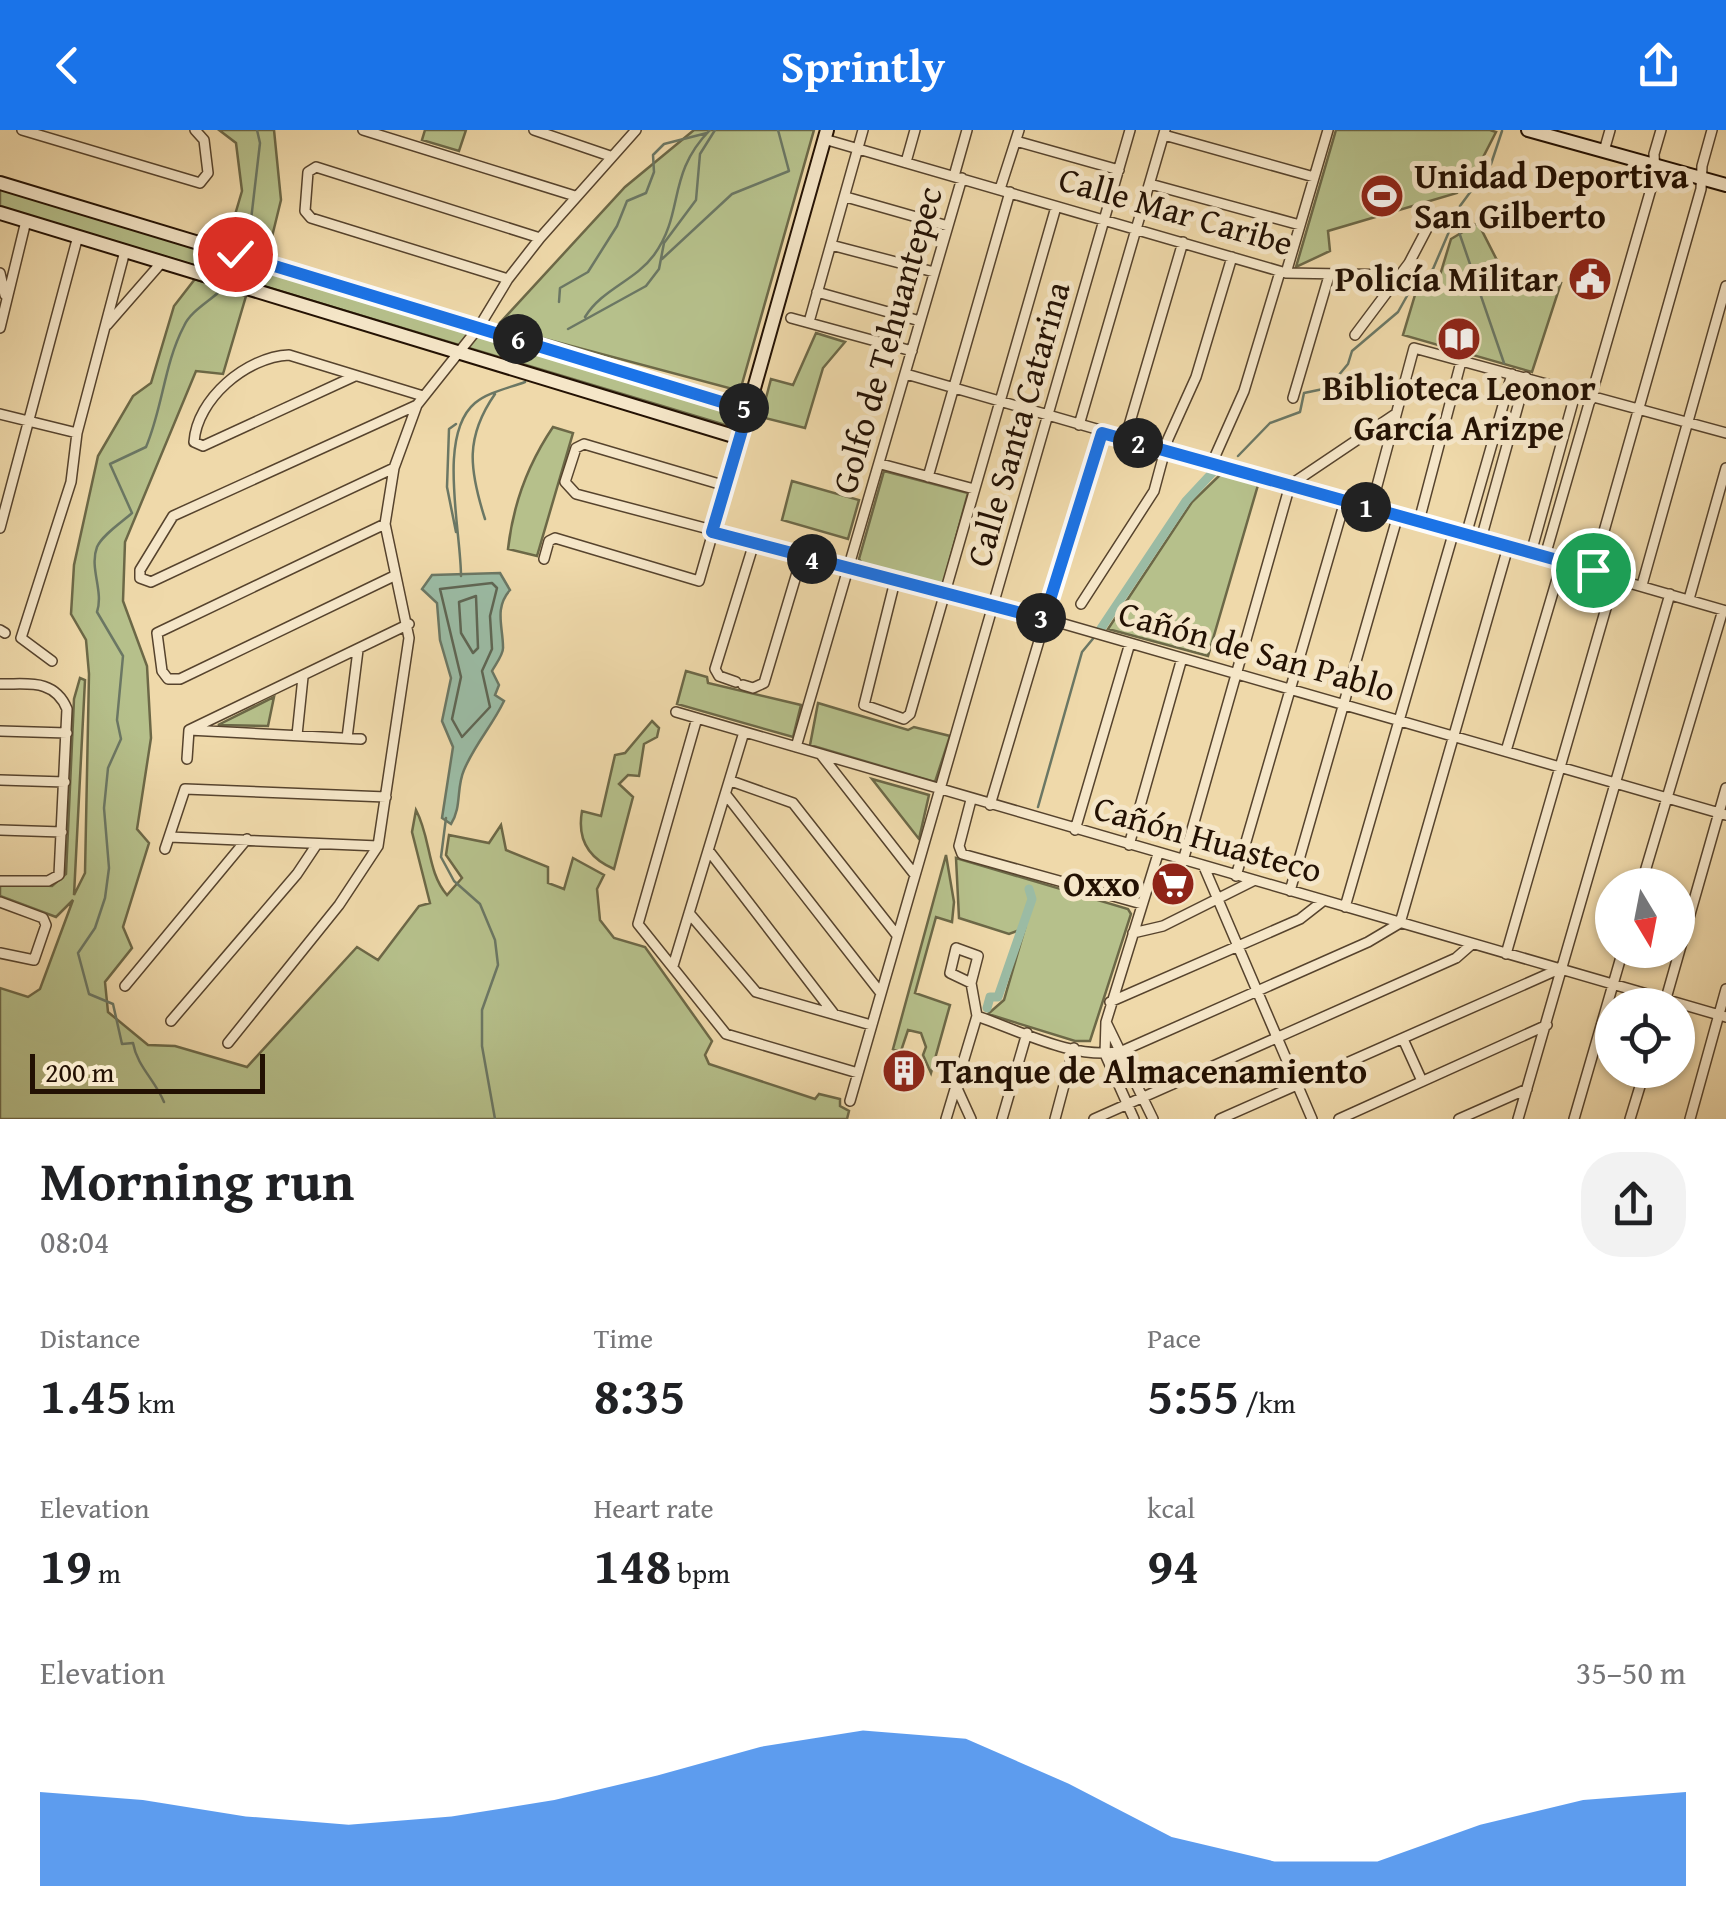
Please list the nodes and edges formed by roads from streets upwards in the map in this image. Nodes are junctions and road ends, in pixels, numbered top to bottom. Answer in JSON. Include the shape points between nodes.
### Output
{"nodes":[{"id":1,"x":22,"y":130,"type":"edge"},
{"id":2,"x":363,"y":130,"type":"edge"},
{"id":3,"x":534,"y":130,"type":"edge"},
{"id":4,"x":636,"y":130,"type":"edge"},
{"id":5,"x":863,"y":130,"type":"edge"},
{"id":6,"x":915,"y":130,"type":"edge"},
{"id":7,"x":967,"y":130,"type":"edge"},
{"id":8,"x":1020,"y":130,"type":"edge"},
{"id":9,"x":1130,"y":130,"type":"edge"},
{"id":10,"x":1528,"y":130,"type":"edge"},
{"id":11,"x":1610,"y":130,"type":"edge"},
{"id":12,"x":1661,"y":130,"type":"edge"},
{"id":13,"x":1712,"y":130,"type":"edge"},
{"id":14,"x":1326,"y":131,"type":"edge"},
{"id":15,"x":198,"y":132,"type":"edge"},
{"id":16,"x":1164,"y":132,"type":"edge"},
{"id":17,"x":826,"y":135,"type":"edge"},
{"id":18,"x":1016,"y":141,"type":"junction"},
{"id":19,"x":858,"y":148,"type":"junction"},
{"id":20,"x":1604,"y":151,"type":"junction"},
{"id":21,"x":610,"y":156,"type":"junction"},
{"id":22,"x":906,"y":162,"type":"junction"},
{"id":23,"x":1655,"y":165,"type":"junction"},
{"id":24,"x":1119,"y":170,"type":"junction"},
{"id":25,"x":958,"y":177,"type":"junction"},
{"id":26,"x":1314,"y":177,"type":"junction"},
{"id":27,"x":1701,"y":178,"type":"junction"},
{"id":28,"x":0,"y":182,"type":"edge"},
{"id":29,"x":1150,"y":184,"type":"junction"},
{"id":30,"x":1726,"y":185,"type":"edge"},
{"id":31,"x":1005,"y":191,"type":"junction"},
{"id":32,"x":575,"y":196,"type":"junction"},
{"id":33,"x":846,"y":197,"type":"junction"},
{"id":34,"x":1056,"y":207,"type":"junction"},
{"id":35,"x":0,"y":213,"type":"edge"},
{"id":36,"x":1105,"y":220,"type":"junction"},
{"id":37,"x":26,"y":221,"type":"junction"},
{"id":38,"x":1430,"y":223,"type":"dead end"},
{"id":39,"x":948,"y":226,"type":"junction"},
{"id":40,"x":1300,"y":226,"type":"junction"},
{"id":41,"x":1137,"y":229,"type":"junction"},
{"id":42,"x":78,"y":236,"type":"junction"},
{"id":43,"x":540,"y":238,"type":"junction"},
{"id":44,"x":1183,"y":242,"type":"junction"},
{"id":45,"x":831,"y":245,"type":"junction"},
{"id":46,"x":210,"y":246,"type":"junction"},
{"id":47,"x":125,"y":250,"type":"junction"},
{"id":48,"x":1232,"y":257,"type":"junction"},
{"id":49,"x":162,"y":262,"type":"junction"},
{"id":50,"x":934,"y":272,"type":"junction"},
{"id":51,"x":1283,"y":272,"type":"junction"},
{"id":52,"x":0,"y":273,"type":"edge"},
{"id":53,"x":202,"y":274,"type":"junction"},
{"id":54,"x":1400,"y":275,"type":"junction"},
{"id":55,"x":1329,"y":276,"type":"junction"},
{"id":56,"x":508,"y":278,"type":"junction"},
{"id":57,"x":1726,"y":286,"type":"edge"},
{"id":58,"x":817,"y":292,"type":"junction"},
{"id":59,"x":7,"y":300,"type":"junction"},
{"id":60,"x":791,"y":318,"type":"dead end"},
{"id":61,"x":920,"y":321,"type":"junction"},
{"id":62,"x":809,"y":322,"type":"junction"},
{"id":63,"x":105,"y":327,"type":"junction"},
{"id":64,"x":478,"y":327,"type":"junction"},
{"id":65,"x":0,"y":328,"type":"edge"},
{"id":66,"x":1355,"y":335,"type":"dead end"},
{"id":67,"x":460,"y":352,"type":"junction"},
{"id":68,"x":912,"y":352,"type":"junction"},
{"id":69,"x":1462,"y":358,"type":"junction"},
{"id":70,"x":906,"y":374,"type":"junction"},
{"id":71,"x":1512,"y":374,"type":"junction"},
{"id":72,"x":355,"y":376,"type":"junction"},
{"id":73,"x":1526,"y":378,"type":"junction"},
{"id":74,"x":953,"y":387,"type":"junction"},
{"id":75,"x":1576,"y":391,"type":"junction"},
{"id":76,"x":1592,"y":395,"type":"junction"},
{"id":77,"x":1293,"y":398,"type":"dead end"},
{"id":78,"x":420,"y":400,"type":"junction"},
{"id":79,"x":1002,"y":401,"type":"junction"},
{"id":80,"x":1638,"y":408,"type":"junction"},
{"id":81,"x":748,"y":410,"type":"junction"},
{"id":82,"x":0,"y":414,"type":"edge"},
{"id":83,"x":1394,"y":415,"type":"junction"},
{"id":84,"x":1049,"y":416,"type":"junction"},
{"id":85,"x":29,"y":421,"type":"junction"},
{"id":86,"x":1688,"y":422,"type":"junction"},
{"id":87,"x":1079,"y":425,"type":"junction"},
{"id":88,"x":77,"y":433,"type":"junction"},
{"id":89,"x":1102,"y":433,"type":"junction"},
{"id":90,"x":1726,"y":433,"type":"edge"},
{"id":91,"x":740,"y":438,"type":"junction"},
{"id":92,"x":1126,"y":439,"type":"junction"},
{"id":93,"x":1167,"y":450,"type":"junction"},
{"id":94,"x":881,"y":464,"type":"junction"},
{"id":95,"x":1212,"y":464,"type":"junction"},
{"id":96,"x":394,"y":468,"type":"junction"},
{"id":97,"x":1726,"y":468,"type":"edge"},
{"id":98,"x":928,"y":477,"type":"junction"},
{"id":99,"x":1290,"y":484,"type":"junction"},
{"id":100,"x":726,"y":486,"type":"junction"},
{"id":101,"x":974,"y":490,"type":"junction"},
{"id":102,"x":1345,"y":500,"type":"junction"},
{"id":103,"x":1371,"y":508,"type":"junction"},
{"id":104,"x":1398,"y":516,"type":"junction"},
{"id":105,"x":1419,"y":521,"type":"junction"},
{"id":106,"x":384,"y":524,"type":"junction"},
{"id":107,"x":0,"y":528,"type":"edge"},
{"id":108,"x":1454,"y":531,"type":"junction"},
{"id":109,"x":712,"y":532,"type":"junction"},
{"id":110,"x":1466,"y":534,"type":"junction"},
{"id":111,"x":1480,"y":539,"type":"junction"},
{"id":112,"x":754,"y":543,"type":"junction"},
{"id":113,"x":1508,"y":546,"type":"junction"},
{"id":114,"x":1532,"y":553,"type":"junction"},
{"id":115,"x":802,"y":556,"type":"junction"},
{"id":116,"x":1545,"y":556,"type":"junction"},
{"id":117,"x":544,"y":559,"type":"dead end"},
{"id":118,"x":1562,"y":562,"type":"junction"},
{"id":119,"x":848,"y":569,"type":"junction"},
{"id":120,"x":1593,"y":570,"type":"junction"},
{"id":121,"x":394,"y":576,"type":"junction"},
{"id":122,"x":1615,"y":577,"type":"junction"},
{"id":123,"x":896,"y":582,"type":"junction"},
{"id":124,"x":1642,"y":585,"type":"junction"},
{"id":125,"x":945,"y":594,"type":"junction"},
{"id":126,"x":1670,"y":594,"type":"junction"},
{"id":127,"x":1690,"y":599,"type":"junction"},
{"id":128,"x":994,"y":604,"type":"junction"},
{"id":129,"x":1080,"y":604,"type":"dead end"},
{"id":130,"x":1724,"y":610,"type":"edge"},
{"id":131,"x":1044,"y":619,"type":"junction"},
{"id":132,"x":409,"y":624,"type":"junction"},
{"id":133,"x":1130,"y":643,"type":"junction"},
{"id":134,"x":358,"y":650,"type":"junction"},
{"id":135,"x":1182,"y":658,"type":"junction"},
{"id":136,"x":52,"y":661,"type":"dead end"},
{"id":137,"x":1238,"y":672,"type":"junction"},
{"id":138,"x":303,"y":676,"type":"junction"},
{"id":139,"x":0,"y":684,"type":"edge"},
{"id":140,"x":1290,"y":688,"type":"junction"},
{"id":141,"x":1342,"y":704,"type":"junction"},
{"id":142,"x":676,"y":712,"type":"dead end"},
{"id":143,"x":697,"y":718,"type":"junction"},
{"id":144,"x":1396,"y":720,"type":"junction"},
{"id":145,"x":189,"y":730,"type":"junction"},
{"id":146,"x":0,"y":731,"type":"edge"},
{"id":147,"x":744,"y":732,"type":"junction"},
{"id":148,"x":66,"y":733,"type":"junction"},
{"id":149,"x":297,"y":735,"type":"junction"},
{"id":150,"x":1454,"y":736,"type":"junction"},
{"id":151,"x":347,"y":738,"type":"junction"},
{"id":152,"x":361,"y":739,"type":"dead end"},
{"id":153,"x":796,"y":747,"type":"junction"},
{"id":154,"x":1506,"y":751,"type":"junction"},
{"id":155,"x":822,"y":756,"type":"junction"},
{"id":156,"x":187,"y":758,"type":"dead end"},
{"id":157,"x":1560,"y":768,"type":"junction"},
{"id":158,"x":0,"y":780,"type":"edge"},
{"id":159,"x":732,"y":781,"type":"junction"},
{"id":160,"x":65,"y":782,"type":"junction"},
{"id":161,"x":1613,"y":783,"type":"junction"},
{"id":162,"x":1726,"y":788,"type":"edge"},
{"id":163,"x":939,"y":791,"type":"junction"},
{"id":164,"x":727,"y":796,"type":"junction"},
{"id":165,"x":386,"y":797,"type":"junction"},
{"id":166,"x":1666,"y":798,"type":"junction"},
{"id":167,"x":971,"y":800,"type":"junction"},
{"id":168,"x":990,"y":806,"type":"junction"},
{"id":169,"x":1722,"y":814,"type":"edge"},
{"id":170,"x":0,"y":830,"type":"edge"},
{"id":171,"x":1076,"y":830,"type":"junction"},
{"id":172,"x":62,"y":832,"type":"junction"},
{"id":173,"x":170,"y":837,"type":"junction"},
{"id":174,"x":246,"y":839,"type":"junction"},
{"id":175,"x":317,"y":844,"type":"junction"},
{"id":176,"x":1129,"y":845,"type":"junction"},
{"id":177,"x":378,"y":846,"type":"junction"},
{"id":178,"x":165,"y":849,"type":"dead end"},
{"id":179,"x":709,"y":851,"type":"junction"},
{"id":180,"x":1158,"y":854,"type":"junction"},
{"id":181,"x":1183,"y":861,"type":"junction"},
{"id":182,"x":1204,"y":867,"type":"junction"},
{"id":183,"x":1646,"y":868,"type":"edge"},
{"id":184,"x":915,"y":875,"type":"junction"},
{"id":185,"x":1236,"y":876,"type":"junction"},
{"id":186,"x":0,"y":880,"type":"edge"},
{"id":187,"x":1253,"y":882,"type":"junction"},
{"id":188,"x":1290,"y":892,"type":"junction"},
{"id":189,"x":1218,"y":901,"type":"junction"},
{"id":190,"x":1323,"y":901,"type":"junction"},
{"id":191,"x":0,"y":902,"type":"edge"},
{"id":192,"x":1142,"y":904,"type":"junction"},
{"id":193,"x":1344,"y":907,"type":"junction"},
{"id":194,"x":690,"y":913,"type":"junction"},
{"id":195,"x":1400,"y":923,"type":"junction"},
{"id":196,"x":1133,"y":933,"type":"junction"},
{"id":197,"x":896,"y":934,"type":"junction"},
{"id":198,"x":1472,"y":944,"type":"junction"},
{"id":199,"x":1237,"y":946,"type":"junction"},
{"id":200,"x":0,"y":953,"type":"edge"},
{"id":201,"x":1506,"y":954,"type":"junction"},
{"id":202,"x":673,"y":966,"type":"junction"},
{"id":203,"x":1617,"y":968,"type":"edge"},
{"id":204,"x":1560,"y":969,"type":"junction"},
{"id":205,"x":971,"y":983,"type":"dead end"},
{"id":206,"x":1613,"y":984,"type":"junction"},
{"id":207,"x":125,"y":986,"type":"dead end"},
{"id":208,"x":1625,"y":988,"type":"edge"},
{"id":209,"x":1669,"y":988,"type":"edge"},
{"id":210,"x":1726,"y":989,"type":"edge"},
{"id":211,"x":880,"y":992,"type":"junction"},
{"id":212,"x":1257,"y":992,"type":"junction"},
{"id":213,"x":1110,"y":1002,"type":"junction"},
{"id":214,"x":1695,"y":1009,"type":"edge"},
{"id":215,"x":834,"y":1014,"type":"junction"},
{"id":216,"x":977,"y":1016,"type":"junction"},
{"id":217,"x":1722,"y":1016,"type":"edge"},
{"id":218,"x":171,"y":1021,"type":"dead end"},
{"id":219,"x":1106,"y":1022,"type":"junction"},
{"id":220,"x":871,"y":1025,"type":"junction"},
{"id":221,"x":1547,"y":1025,"type":"junction"},
{"id":222,"x":1027,"y":1034,"type":"junction"},
{"id":223,"x":1278,"y":1038,"type":"junction"},
{"id":224,"x":1403,"y":1038,"type":"junction"},
{"id":225,"x":228,"y":1043,"type":"dead end"},
{"id":226,"x":1074,"y":1048,"type":"junction"},
{"id":227,"x":1122,"y":1051,"type":"junction"},
{"id":228,"x":1105,"y":1054,"type":"junction"},
{"id":229,"x":858,"y":1073,"type":"junction"},
{"id":230,"x":1422,"y":1081,"type":"junction"},
{"id":231,"x":1298,"y":1084,"type":"junction"},
{"id":232,"x":956,"y":1086,"type":"junction"},
{"id":233,"x":1639,"y":1088,"type":"edge"},
{"id":234,"x":1527,"y":1090,"type":"junction"},
{"id":235,"x":1144,"y":1098,"type":"junction"},
{"id":236,"x":850,"y":1101,"type":"dead end"},
{"id":237,"x":1128,"y":1105,"type":"junction"},
{"id":238,"x":946,"y":1119,"type":"edge"},
{"id":239,"x":971,"y":1119,"type":"edge"},
{"id":240,"x":1002,"y":1119,"type":"edge"},
{"id":241,"x":1055,"y":1119,"type":"edge"},
{"id":242,"x":1094,"y":1119,"type":"edge"},
{"id":243,"x":1134,"y":1119,"type":"edge"},
{"id":244,"x":1152,"y":1119,"type":"edge"},
{"id":245,"x":1220,"y":1119,"type":"edge"},
{"id":246,"x":1312,"y":1119,"type":"edge"},
{"id":247,"x":1339,"y":1119,"type":"edge"},
{"id":248,"x":1459,"y":1119,"type":"edge"},
{"id":249,"x":1518,"y":1119,"type":"edge"},
{"id":250,"x":1574,"y":1119,"type":"edge"},
{"id":251,"x":1630,"y":1119,"type":"edge"},
{"id":252,"x":1690,"y":1119,"type":"edge"}],
"edges":[{"from":1,"to":15,"type":"street","via":[[196,183],[208,173]]},
{"from":2,"to":32,"type":"street"},
{"from":3,"to":21,"type":"street"},
{"from":4,"to":21,"type":"street"},
{"from":5,"to":19,"type":"street"},
{"from":6,"to":22,"type":"street"},
{"from":7,"to":25,"type":"street","name":"Golfo de Tehuantepec"},
{"from":8,"to":18,"type":"street"},
{"from":9,"to":24,"type":"street","name":"Calle Santa Catarina"},
{"from":10,"to":20,"type":"street"},
{"from":11,"to":20,"type":"street"},
{"from":12,"to":23,"type":"street"},
{"from":13,"to":27,"type":"street"},
{"from":14,"to":26,"type":"street"},
{"from":16,"to":26,"type":"street"},
{"from":16,"to":29,"type":"street"},
{"from":17,"to":19,"type":"street","name":"Calle Mar Caribe"},
{"from":17,"to":81,"type":"street"},
{"from":18,"to":24,"type":"street"},
{"from":18,"to":31,"type":"street"},
{"from":19,"to":22,"type":"street","name":"Calle Mar Caribe"},
{"from":19,"to":33,"type":"street"},
{"from":20,"to":23,"type":"street"},
{"from":21,"to":32,"type":"street"},
{"from":22,"to":25,"type":"street","name":"Calle Mar Caribe"},
{"from":23,"to":27,"type":"street"},
{"from":23,"to":76,"type":"street"},
{"from":24,"to":36,"type":"street","name":"Calle Santa Catarina"},
{"from":25,"to":31,"type":"street","name":"Calle Mar Caribe"},
{"from":25,"to":39,"type":"street","name":"Golfo de Tehuantepec"},
{"from":26,"to":40,"type":"street"},
{"from":27,"to":30,"type":"street"},
{"from":27,"to":80,"type":"street"},
{"from":28,"to":46,"type":"street"},
{"from":29,"to":40,"type":"street"},
{"from":29,"to":41,"type":"street"},
{"from":31,"to":34,"type":"street","name":"Calle Mar Caribe"},
{"from":31,"to":74,"type":"street"},
{"from":32,"to":43,"type":"street"},
{"from":33,"to":39,"type":"street"},
{"from":33,"to":45,"type":"street"},
{"from":34,"to":36,"type":"street","name":"Calle Mar Caribe"},
{"from":34,"to":79,"type":"street"},
{"from":35,"to":37,"type":"street"},
{"from":36,"to":41,"type":"street","name":"Calle Mar Caribe"},
{"from":36,"to":84,"type":"street","name":"Calle Santa Catarina"},
{"from":37,"to":42,"type":"street"},
{"from":37,"to":59,"type":"street"},
{"from":38,"to":54,"type":"street"},
{"from":39,"to":50,"type":"street","name":"Golfo de Tehuantepec"},
{"from":40,"to":51,"type":"street"},
{"from":41,"to":44,"type":"street","name":"Calle Mar Caribe"},
{"from":41,"to":87,"type":"street"},
{"from":42,"to":47,"type":"street"},
{"from":42,"to":85,"type":"street"},
{"from":43,"to":56,"type":"street"},
{"from":43,"to":56,"type":"street","via":[[312,168],[306,215]]},
{"from":44,"to":48,"type":"street","name":"Calle Mar Caribe"},
{"from":44,"to":92,"type":"street"},
{"from":45,"to":50,"type":"street"},
{"from":45,"to":58,"type":"street"},
{"from":46,"to":53,"type":"street","via":[[218,265]]},
{"from":46,"to":64,"type":"street"},
{"from":47,"to":49,"type":"street"},
{"from":47,"to":63,"type":"street"},
{"from":48,"to":51,"type":"street","name":"Calle Mar Caribe"},
{"from":48,"to":93,"type":"street"},
{"from":49,"to":53,"type":"street"},
{"from":49,"to":63,"type":"street"},
{"from":50,"to":61,"type":"street","name":"Golfo de Tehuantepec"},
{"from":51,"to":55,"type":"street","name":"Calle Mar Caribe"},
{"from":51,"to":95,"type":"street"},
{"from":52,"to":59,"type":"street"},
{"from":53,"to":67,"type":"street"},
{"from":54,"to":55,"type":"street","name":"Calle Mar Caribe"},
{"from":54,"to":66,"type":"street"},
{"from":55,"to":77,"type":"street"},
{"from":56,"to":64,"type":"street"},
{"from":57,"to":86,"type":"street"},
{"from":58,"to":61,"type":"street"},
{"from":58,"to":62,"type":"street"},
{"from":59,"to":65,"type":"street"},
{"from":60,"to":62,"type":"street"},
{"from":61,"to":68,"type":"street","name":"Golfo de Tehuantepec"},
{"from":62,"to":68,"type":"street"},
{"from":63,"to":88,"type":"street"},
{"from":64,"to":67,"type":"street"},
{"from":64,"to":81,"type":"street"},
{"from":67,"to":78,"type":"street"},
{"from":67,"to":91,"type":"street"},
{"from":68,"to":70,"type":"street","name":"Golfo de Tehuantepec"},
{"from":69,"to":71,"type":"street"},
{"from":69,"to":83,"type":"street","via":[[1414,348]]},
{"from":69,"to":105,"type":"street"},
{"from":70,"to":74,"type":"street"},
{"from":70,"to":94,"type":"street","name":"Golfo de Tehuantepec"},
{"from":71,"to":73,"type":"street"},
{"from":71,"to":110,"type":"street"},
{"from":72,"to":72,"type":"street","via":[[289,356],[271,358],[223,385],[198,425],[195,445]]},
{"from":72,"to":78,"type":"street"},
{"from":73,"to":75,"type":"street"},
{"from":73,"to":111,"type":"street"},
{"from":74,"to":79,"type":"street"},
{"from":74,"to":98,"type":"street"},
{"from":75,"to":76,"type":"street"},
{"from":75,"to":114,"type":"street"},
{"from":76,"to":80,"type":"street"},
{"from":76,"to":116,"type":"street"},
{"from":78,"to":96,"type":"street"},
{"from":78,"to":96,"type":"street","via":[[173,516],[140,570],[142,580],[150,582]]},
{"from":79,"to":84,"type":"street"},
{"from":79,"to":101,"type":"street"},
{"from":80,"to":86,"type":"street"},
{"from":80,"to":120,"type":"street"},
{"from":81,"to":91,"type":"street"},
{"from":82,"to":85,"type":"street"},
{"from":83,"to":99,"type":"street"},
{"from":83,"to":103,"type":"street"},
{"from":84,"to":87,"type":"street"},
{"from":84,"to":128,"type":"street","name":"Calle Santa Catarina"},
{"from":85,"to":88,"type":"street"},
{"from":85,"to":107,"type":"street"},
{"from":86,"to":90,"type":"street"},
{"from":86,"to":124,"type":"street"},
{"from":87,"to":89,"type":"street"},
{"from":88,"to":136,"type":"street","via":[[71,482],[21,638]]},
{"from":89,"to":92,"type":"street"},
{"from":89,"to":131,"type":"street"},
{"from":91,"to":100,"type":"street"},
{"from":92,"to":93,"type":"street"},
{"from":93,"to":95,"type":"street"},
{"from":93,"to":129,"type":"street","via":[[1145,510]]},
{"from":94,"to":98,"type":"street"},
{"from":94,"to":119,"type":"street","name":"Golfo de Tehuantepec"},
{"from":95,"to":99,"type":"street"},
{"from":96,"to":106,"type":"street"},
{"from":97,"to":127,"type":"street"},
{"from":98,"to":101,"type":"street"},
{"from":99,"to":102,"type":"street"},
{"from":99,"to":137,"type":"street"},
{"from":100,"to":109,"type":"street"},
{"from":100,"to":109,"type":"street","name":"Cañón de San Pablo","via":[[579,445],[567,488],[576,494]]},
{"from":101,"to":125,"type":"street"},
{"from":102,"to":103,"type":"street"},
{"from":102,"to":140,"type":"street"},
{"from":103,"to":104,"type":"street"},
{"from":104,"to":105,"type":"street"},
{"from":104,"to":141,"type":"street"},
{"from":105,"to":108,"type":"street"},
{"from":106,"to":121,"type":"street"},
{"from":106,"to":121,"type":"street","via":[[155,636],[162,671],[168,680],[180,678]]},
{"from":108,"to":110,"type":"street"},
{"from":108,"to":144,"type":"street"},
{"from":109,"to":112,"type":"street","name":"Cañón de San Pablo"},
{"from":109,"to":117,"type":"street","via":[[699,581],[552,538]]},
{"from":110,"to":111,"type":"street"},
{"from":111,"to":113,"type":"street"},
{"from":112,"to":115,"type":"street","name":"Cañón de San Pablo"},
{"from":112,"to":115,"type":"street","via":[[715,673],[740,683],[760,688]]},
{"from":113,"to":114,"type":"street"},
{"from":113,"to":150,"type":"street"},
{"from":114,"to":116,"type":"street"},
{"from":115,"to":119,"type":"street","name":"Cañón de San Pablo"},
{"from":116,"to":118,"type":"street"},
{"from":118,"to":120,"type":"street"},
{"from":118,"to":154,"type":"street"},
{"from":119,"to":123,"type":"street","name":"Cañón de San Pablo"},
{"from":119,"to":153,"type":"street","name":"Golfo de Tehuantepec"},
{"from":120,"to":122,"type":"street"},
{"from":121,"to":132,"type":"street"},
{"from":122,"to":124,"type":"street"},
{"from":122,"to":157,"type":"street"},
{"from":123,"to":125,"type":"street","name":"Cañón de San Pablo"},
{"from":123,"to":125,"type":"street","via":[[864,705],[907,718]]},
{"from":124,"to":126,"type":"street"},
{"from":125,"to":128,"type":"street","name":"Cañón de San Pablo"},
{"from":126,"to":127,"type":"street"},
{"from":126,"to":161,"type":"street"},
{"from":127,"to":130,"type":"street"},
{"from":128,"to":131,"type":"street","name":"Cañón de San Pablo"},
{"from":128,"to":163,"type":"street","name":"Calle Santa Catarina"},
{"from":130,"to":166,"type":"street"},
{"from":131,"to":133,"type":"street","name":"Cañón de San Pablo"},
{"from":131,"to":168,"type":"street"},
{"from":132,"to":134,"type":"street"},
{"from":132,"to":165,"type":"street"},
{"from":133,"to":135,"type":"street","name":"Cañón de San Pablo"},
{"from":133,"to":171,"type":"street"},
{"from":134,"to":138,"type":"street"},
{"from":134,"to":151,"type":"street"},
{"from":135,"to":137,"type":"street","name":"Cañón de San Pablo"},
{"from":135,"to":176,"type":"street"},
{"from":137,"to":140,"type":"street","name":"Cañón de San Pablo"},
{"from":137,"to":181,"type":"street"},
{"from":138,"to":145,"type":"street"},
{"from":138,"to":149,"type":"street"},
{"from":139,"to":148,"type":"street","via":[[32,681],[66,704]]},
{"from":140,"to":141,"type":"street","name":"Cañón de San Pablo"},
{"from":140,"to":185,"type":"street"},
{"from":141,"to":144,"type":"street","name":"Cañón de San Pablo"},
{"from":141,"to":188,"type":"street"},
{"from":142,"to":143,"type":"street","name":"Cañón Huasteco"},
{"from":143,"to":147,"type":"street","name":"Cañón Huasteco"},
{"from":143,"to":202,"type":"street","via":[[638,924]]},
{"from":144,"to":150,"type":"street","name":"Cañón de San Pablo"},
{"from":144,"to":193,"type":"street"},
{"from":145,"to":149,"type":"street"},
{"from":145,"to":156,"type":"street"},
{"from":146,"to":148,"type":"street"},
{"from":147,"to":153,"type":"street","name":"Cañón Huasteco"},
{"from":147,"to":159,"type":"street"},
{"from":148,"to":160,"type":"street"},
{"from":149,"to":151,"type":"street"},
{"from":150,"to":154,"type":"street","name":"Cañón de San Pablo"},
{"from":150,"to":195,"type":"street"},
{"from":151,"to":152,"type":"street"},
{"from":153,"to":155,"type":"street","name":"Cañón Huasteco"},
{"from":154,"to":157,"type":"street","name":"Cañón de San Pablo"},
{"from":155,"to":163,"type":"street","name":"Cañón Huasteco"},
{"from":155,"to":184,"type":"street"},
{"from":157,"to":161,"type":"street","name":"Cañón de San Pablo"},
{"from":157,"to":201,"type":"street"},
{"from":158,"to":160,"type":"street"},
{"from":159,"to":164,"type":"street"},
{"from":159,"to":197,"type":"street","via":[[793,804]]},
{"from":160,"to":172,"type":"street"},
{"from":161,"to":166,"type":"street","name":"Cañón de San Pablo"},
{"from":161,"to":204,"type":"street"},
{"from":162,"to":169,"type":"street"},
{"from":163,"to":167,"type":"street","name":"Cañón Huasteco"},
{"from":163,"to":184,"type":"street","name":"Calle Santa Catarina"},
{"from":164,"to":179,"type":"street"},
{"from":164,"to":211,"type":"street"},
{"from":165,"to":173,"type":"street","via":[[186,789]]},
{"from":165,"to":177,"type":"street"},
{"from":166,"to":169,"type":"street","name":"Cañón de San Pablo"},
{"from":166,"to":183,"type":"street"},
{"from":167,"to":168,"type":"street","name":"Cañón Huasteco"},
{"from":167,"to":192,"type":"street","via":[[959,852]]},
{"from":168,"to":171,"type":"street","name":"Cañón Huasteco"},
{"from":169,"to":209,"type":"street"},
{"from":170,"to":172,"type":"street"},
{"from":171,"to":176,"type":"street","name":"Cañón Huasteco"},
{"from":172,"to":186,"type":"street","via":[[55,880]]},
{"from":173,"to":174,"type":"street"},
{"from":173,"to":178,"type":"street"},
{"from":174,"to":175,"type":"street"},
{"from":174,"to":207,"type":"street"},
{"from":175,"to":177,"type":"street"},
{"from":175,"to":218,"type":"street"},
{"from":176,"to":180,"type":"street","name":"Cañón Huasteco"},
{"from":177,"to":225,"type":"street","via":[[340,905]]},
{"from":179,"to":194,"type":"street"},
{"from":179,"to":215,"type":"street"},
{"from":180,"to":181,"type":"street","name":"Cañón Huasteco"},
{"from":180,"to":192,"type":"street"},
{"from":181,"to":182,"type":"street","name":"Cañón Huasteco"},
{"from":182,"to":185,"type":"street","name":"Cañón Huasteco"},
{"from":182,"to":189,"type":"street"},
{"from":184,"to":197,"type":"street","name":"Calle Santa Catarina"},
{"from":185,"to":187,"type":"street","name":"Cañón Huasteco"},
{"from":187,"to":188,"type":"street","name":"Cañón Huasteco"},
{"from":187,"to":189,"type":"street"},
{"from":188,"to":190,"type":"street","name":"Cañón Huasteco"},
{"from":189,"to":196,"type":"street"},
{"from":189,"to":199,"type":"street"},
{"from":190,"to":193,"type":"street","name":"Cañón Huasteco"},
{"from":190,"to":199,"type":"street","via":[[1300,920]]},
{"from":191,"to":200,"type":"street","via":[[45,920],[34,960]]},
{"from":192,"to":196,"type":"street"},
{"from":193,"to":195,"type":"street","name":"Cañón Huasteco"},
{"from":194,"to":202,"type":"street"},
{"from":194,"to":215,"type":"street","via":[[756,992]]},
{"from":195,"to":198,"type":"street","name":"Cañón Huasteco"},
{"from":195,"to":212,"type":"street"},
{"from":196,"to":213,"type":"street"},
{"from":197,"to":211,"type":"street","name":"Calle Santa Catarina"},
{"from":198,"to":201,"type":"street","name":"Cañón Huasteco"},
{"from":198,"to":223,"type":"street","via":[[1456,958]]},
{"from":199,"to":212,"type":"street"},
{"from":199,"to":213,"type":"street"},
{"from":201,"to":204,"type":"street","name":"Cañón Huasteco"},
{"from":202,"to":229,"type":"street","via":[[726,1034]]},
{"from":203,"to":206,"type":"street"},
{"from":204,"to":206,"type":"street","name":"Cañón Huasteco"},
{"from":204,"to":221,"type":"street"},
{"from":204,"to":224,"type":"street"},
{"from":205,"to":216,"type":"street"},
{"from":206,"to":208,"type":"street","name":"Cañón Huasteco"},
{"from":206,"to":250,"type":"street"},
{"from":210,"to":217,"type":"street"},
{"from":211,"to":220,"type":"street","name":"Calle Santa Catarina"},
{"from":212,"to":223,"type":"street"},
{"from":212,"to":227,"type":"street"},
{"from":213,"to":219,"type":"street"},
{"from":214,"to":217,"type":"street","name":"Cañón Huasteco"},
{"from":215,"to":220,"type":"street"},
{"from":216,"to":222,"type":"street"},
{"from":216,"to":232,"type":"street"},
{"from":217,"to":252,"type":"street"},
{"from":219,"to":227,"type":"street"},
{"from":219,"to":228,"type":"street"},
{"from":220,"to":229,"type":"street","name":"Calle Santa Catarina"},
{"from":221,"to":230,"type":"street"},
{"from":221,"to":234,"type":"street"},
{"from":222,"to":226,"type":"street"},
{"from":222,"to":240,"type":"street"},
{"from":223,"to":231,"type":"street"},
{"from":223,"to":235,"type":"street"},
{"from":224,"to":230,"type":"street"},
{"from":224,"to":231,"type":"street"},
{"from":226,"to":228,"type":"street"},
{"from":226,"to":241,"type":"street"},
{"from":227,"to":228,"type":"street"},
{"from":227,"to":235,"type":"street"},
{"from":228,"to":237,"type":"street"},
{"from":229,"to":236,"type":"street","name":"Calle Santa Catarina"},
{"from":230,"to":247,"type":"street"},
{"from":231,"to":245,"type":"street"},
{"from":231,"to":246,"type":"street"},
{"from":232,"to":238,"type":"street"},
{"from":232,"to":239,"type":"street"},
{"from":233,"to":251,"type":"street"},
{"from":234,"to":248,"type":"street"},
{"from":234,"to":249,"type":"street"},
{"from":235,"to":237,"type":"street"},
{"from":235,"to":244,"type":"street"},
{"from":237,"to":242,"type":"street"},
{"from":237,"to":243,"type":"street"}]}
